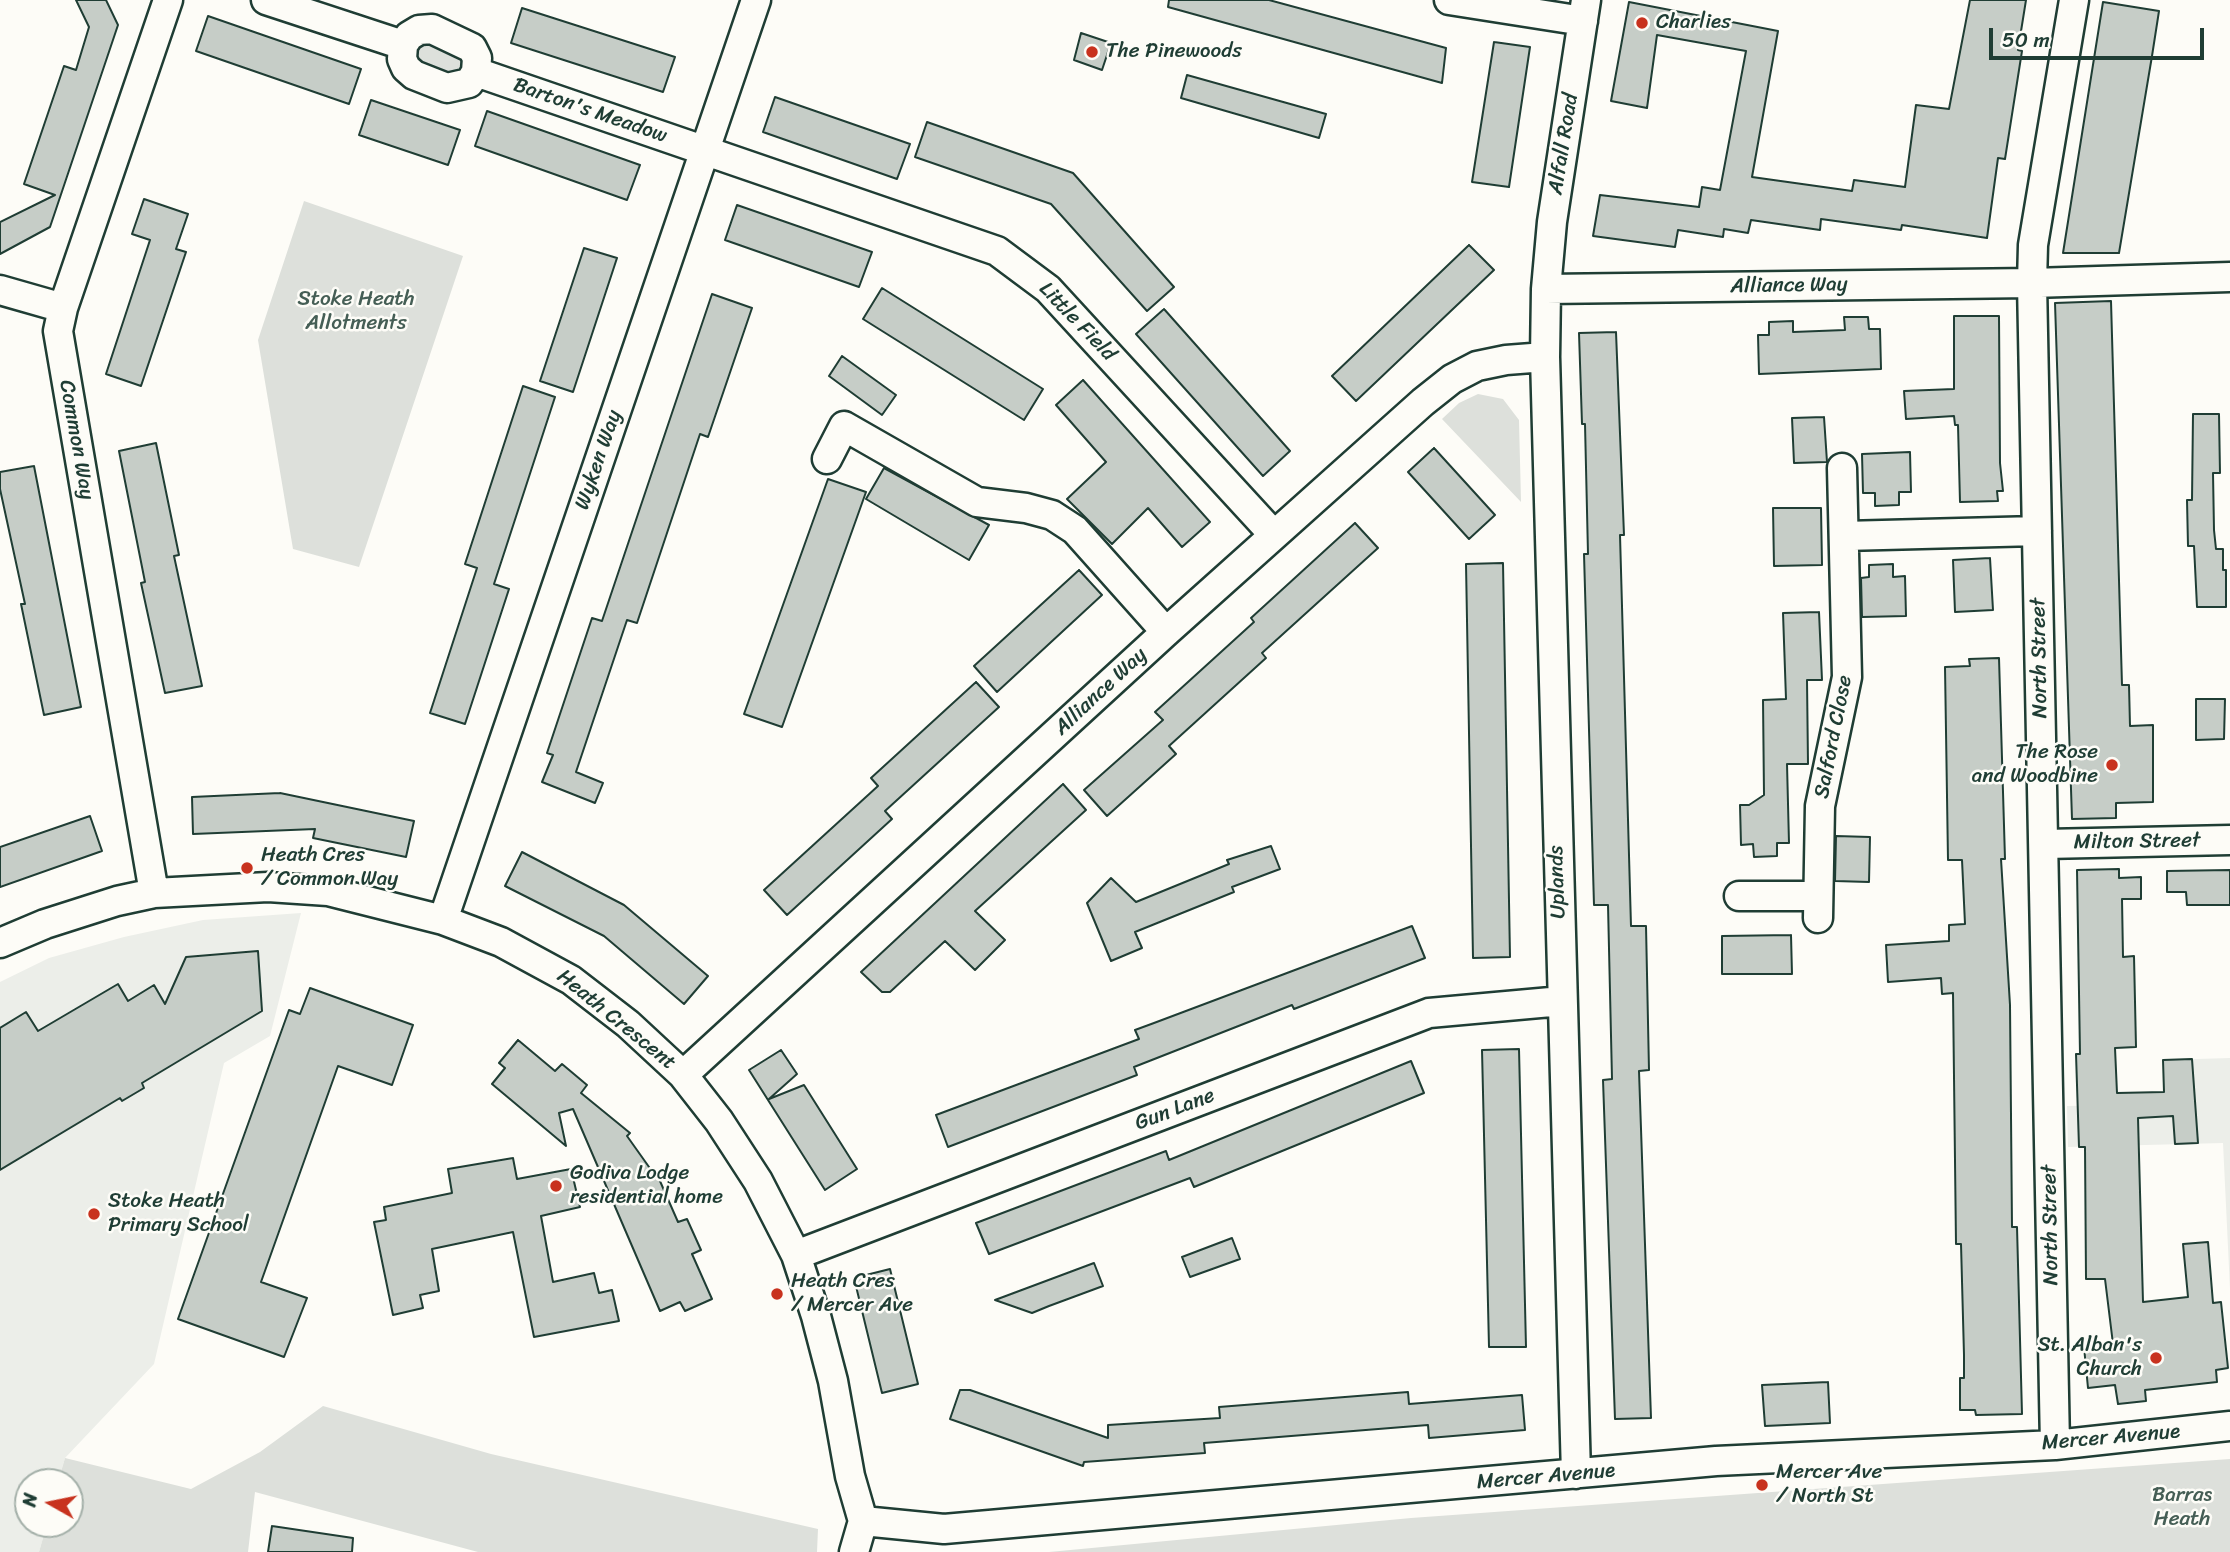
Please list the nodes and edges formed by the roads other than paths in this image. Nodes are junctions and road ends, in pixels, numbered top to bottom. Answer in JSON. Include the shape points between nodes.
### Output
{"nodes":[{"id":1,"x":168,"y":0,"type":"edge"},
{"id":2,"x":267,"y":0,"type":"edge"},
{"id":3,"x":756,"y":0,"type":"edge"},
{"id":4,"x":1449,"y":0,"type":"edge"},
{"id":5,"x":2074,"y":0,"type":"edge"},
{"id":6,"x":1584,"y":11,"type":"edge"},
{"id":7,"x":403,"y":45,"type":"junction"},
{"id":8,"x":476,"y":72,"type":"junction"},
{"id":9,"x":705,"y":149,"type":"junction"},
{"id":10,"x":2230,"y":277,"type":"edge"},
{"id":11,"x":2032,"y":283,"type":"junction"},
{"id":12,"x":1546,"y":289,"type":"junction"},
{"id":13,"x":0,"y":290,"type":"edge"},
{"id":14,"x":63,"y":308,"type":"junction"},
{"id":15,"x":1545,"y":357,"type":"junction"},
{"id":16,"x":827,"y":459,"type":"dead end"},
{"id":17,"x":1842,"y":468,"type":"dead end"},
{"id":18,"x":2037,"y":531,"type":"junction"},
{"id":19,"x":1274,"y":535,"type":"junction"},
{"id":20,"x":1844,"y":537,"type":"junction"},
{"id":21,"x":1166,"y":632,"type":"junction"},
{"id":22,"x":2230,"y":840,"type":"edge"},
{"id":23,"x":2045,"y":844,"type":"junction"},
{"id":24,"x":154,"y":893,"type":"junction"},
{"id":25,"x":1739,"y":896,"type":"dead end"},
{"id":26,"x":443,"y":920,"type":"junction"},
{"id":27,"x":0,"y":943,"type":"edge"},
{"id":28,"x":1562,"y":1001,"type":"junction"},
{"id":29,"x":683,"y":1075,"type":"junction"},
{"id":30,"x":796,"y":1255,"type":"junction"},
{"id":31,"x":2230,"y":1426,"type":"edge"},
{"id":32,"x":2055,"y":1445,"type":"junction"},
{"id":33,"x":1576,"y":1474,"type":"junction"},
{"id":34,"x":863,"y":1521,"type":"junction"},
{"id":35,"x":854,"y":1552,"type":"edge"}],
"edges":[{"from":1,"to":14,"type":"street","name":"Common Way"},
{"from":2,"to":7,"type":"street"},
{"from":3,"to":9,"type":"street","name":"Wyken Way"},
{"from":4,"to":6,"type":"street"},
{"from":5,"to":11,"type":"street","name":"North Street","via":[[2033,245]]},
{"from":6,"to":12,"type":"street","name":"Alfall Road"},
{"from":7,"to":8,"type":"street","via":[[419,30],[432,29],[472,48]]},
{"from":7,"to":8,"type":"street","via":[[402,59],[414,75],[458,88]]},
{"from":8,"to":9,"type":"street","name":"Barton's Meadow"},
{"from":9,"to":19,"type":"street","name":"Little Field","via":[[997,251],[1048,289]]},
{"from":9,"to":26,"type":"street","name":"Wyken Way"},
{"from":10,"to":11,"type":"street","name":"Alliance Way"},
{"from":11,"to":12,"type":"street","name":"Alliance Way"},
{"from":11,"to":18,"type":"street","name":"North Street"},
{"from":12,"to":15,"type":"street","name":"Uplands"},
{"from":13,"to":14,"type":"street"},
{"from":14,"to":24,"type":"street","name":"Common Way","via":[[60,352]]},
{"from":15,"to":19,"type":"street","name":"Alliance Way","via":[[1492,362],[1452,379]]},
{"from":15,"to":28,"type":"street","name":"Uplands"},
{"from":16,"to":21,"type":"street","via":[[844,426],[977,502],[1052,515],[1075,530]]},
{"from":17,"to":20,"type":"street","name":"Salford Close"},
{"from":18,"to":20,"type":"street"},
{"from":18,"to":23,"type":"street","name":"North Street"},
{"from":19,"to":21,"type":"street","name":"Alliance Way"},
{"from":20,"to":25,"type":"street","name":"Salford Close","via":[[1847,677],[1820,806],[1817,907]]},
{"from":21,"to":29,"type":"street","name":"Alliance Way"},
{"from":22,"to":23,"type":"street","name":"Milton Street"},
{"from":23,"to":32,"type":"street","name":"North Street"},
{"from":24,"to":26,"type":"street","name":"Heath Crescent","via":[[268,887],[328,891]]},
{"from":24,"to":27,"type":"street","name":"Heath Crescent","via":[[67,916]]},
{"from":26,"to":29,"type":"street","name":"Heath Crescent","via":[[548,965],[628,1024]]},
{"from":28,"to":30,"type":"street","name":"Gun Lane","via":[[1429,1013]]},
{"from":28,"to":33,"type":"street","name":"Uplands"},
{"from":29,"to":30,"type":"street","name":"Heath Crescent","via":[[758,1181]]},
{"from":30,"to":34,"type":"street","name":"Heath Crescent","via":[[817,1316]]},
{"from":31,"to":32,"type":"street","name":"Mercer Avenue"},
{"from":32,"to":33,"type":"street","name":"Mercer Avenue","via":[[1773,1457]]},
{"from":33,"to":34,"type":"street","name":"Mercer Avenue","via":[[944,1529]]},
{"from":34,"to":35,"type":"street"}]}
